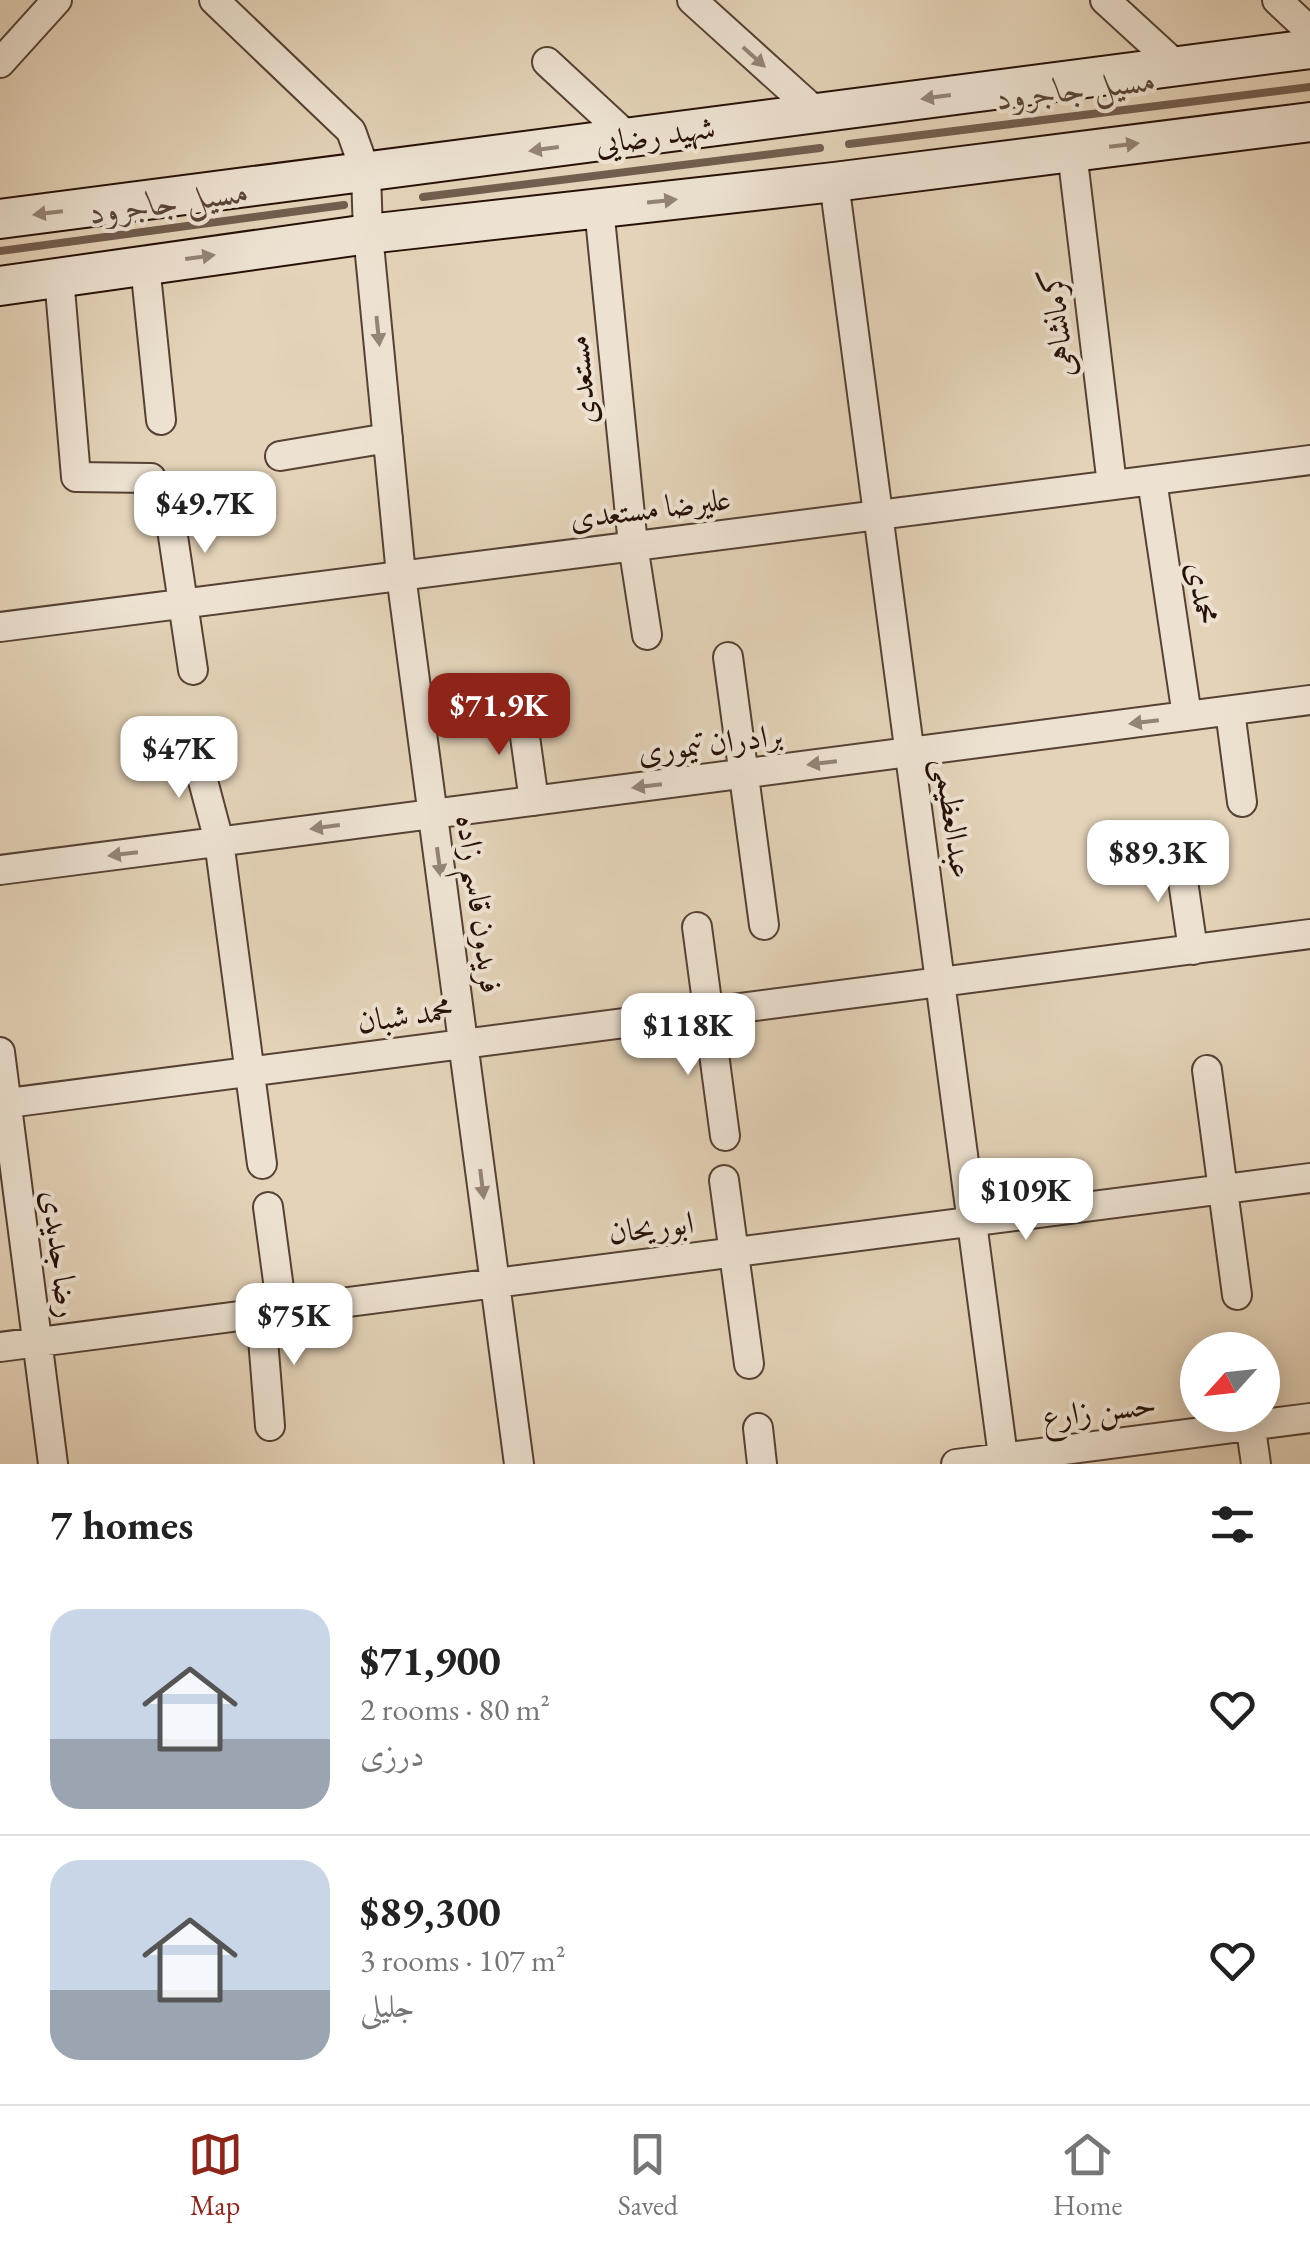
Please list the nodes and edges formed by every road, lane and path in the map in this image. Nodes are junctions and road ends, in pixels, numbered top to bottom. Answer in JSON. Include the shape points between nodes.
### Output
{"nodes":[{"id":1,"x":57,"y":0,"type":"edge"},
{"id":2,"x":214,"y":0,"type":"edge"},
{"id":3,"x":692,"y":0,"type":"edge"},
{"id":4,"x":1106,"y":0,"type":"edge"},
{"id":5,"x":1277,"y":0,"type":"edge"},
{"id":6,"x":1310,"y":31,"type":"edge"},
{"id":7,"x":1310,"y":48,"type":"edge"},
{"id":8,"x":547,"y":62,"type":"dead end"},
{"id":9,"x":0,"y":63,"type":"edge"},
{"id":10,"x":1177,"y":66,"type":"junction"},
{"id":11,"x":816,"y":113,"type":"junction"},
{"id":12,"x":1310,"y":122,"type":"edge"},
{"id":13,"x":629,"y":138,"type":"junction"},
{"id":14,"x":1072,"y":152,"type":"junction"},
{"id":15,"x":366,"y":173,"type":"junction"},
{"id":16,"x":834,"y":182,"type":"junction"},
{"id":17,"x":599,"y":208,"type":"junction"},
{"id":18,"x":0,"y":219,"type":"edge"},
{"id":19,"x":368,"y":234,"type":"junction"},
{"id":20,"x":145,"y":265,"type":"junction"},
{"id":21,"x":60,"y":277,"type":"junction"},
{"id":22,"x":0,"y":286,"type":"edge"},
{"id":23,"x":160,"y":420,"type":"dead end"},
{"id":24,"x":388,"y":438,"type":"junction"},
{"id":25,"x":280,"y":456,"type":"dead end"},
{"id":26,"x":1310,"y":460,"type":"edge"},
{"id":27,"x":150,"y":478,"type":"dead end"},
{"id":28,"x":1152,"y":480,"type":"junction"},
{"id":29,"x":1112,"y":485,"type":"junction"},
{"id":30,"x":878,"y":514,"type":"junction"},
{"id":31,"x":170,"y":516,"type":"dead end"},
{"id":32,"x":632,"y":545,"type":"junction"},
{"id":33,"x":401,"y":576,"type":"junction"},
{"id":34,"x":184,"y":604,"type":"junction"},
{"id":35,"x":0,"y":627,"type":"edge"},
{"id":36,"x":647,"y":635,"type":"dead end"},
{"id":37,"x":728,"y":656,"type":"dead end"},
{"id":38,"x":193,"y":670,"type":"dead end"},
{"id":39,"x":1310,"y":700,"type":"edge"},
{"id":40,"x":521,"y":708,"type":"dead end"},
{"id":41,"x":1230,"y":710,"type":"junction"},
{"id":42,"x":1187,"y":716,"type":"junction"},
{"id":43,"x":194,"y":747,"type":"dead end"},
{"id":44,"x":910,"y":752,"type":"junction"},
{"id":45,"x":744,"y":774,"type":"junction"},
{"id":46,"x":534,"y":801,"type":"junction"},
{"id":47,"x":1242,"y":802,"type":"dead end"},
{"id":48,"x":432,"y":812,"type":"junction"},
{"id":49,"x":220,"y":841,"type":"junction"},
{"id":50,"x":1179,"y":853,"type":"dead end"},
{"id":51,"x":0,"y":870,"type":"edge"},
{"id":52,"x":764,"y":925,"type":"dead end"},
{"id":53,"x":697,"y":927,"type":"dead end"},
{"id":54,"x":1310,"y":934,"type":"edge"},
{"id":55,"x":1193,"y":950,"type":"junction"},
{"id":56,"x":940,"y":982,"type":"junction"},
{"id":57,"x":709,"y":1012,"type":"junction"},
{"id":58,"x":463,"y":1042,"type":"junction"},
{"id":59,"x":0,"y":1052,"type":"edge"},
{"id":60,"x":1207,"y":1070,"type":"dead end"},
{"id":61,"x":250,"y":1072,"type":"junction"},
{"id":62,"x":3,"y":1104,"type":"edge"},
{"id":63,"x":725,"y":1136,"type":"dead end"},
{"id":64,"x":262,"y":1164,"type":"dead end"},
{"id":65,"x":1310,"y":1178,"type":"edge"},
{"id":66,"x":724,"y":1180,"type":"dead end"},
{"id":67,"x":1223,"y":1189,"type":"junction"},
{"id":68,"x":268,"y":1207,"type":"dead end"},
{"id":69,"x":972,"y":1222,"type":"junction"},
{"id":70,"x":734,"y":1252,"type":"junction"},
{"id":71,"x":494,"y":1281,"type":"junction"},
{"id":72,"x":1237,"y":1294,"type":"dead end"},
{"id":73,"x":272,"y":1312,"type":"junction"},
{"id":74,"x":37,"y":1342,"type":"junction"},
{"id":75,"x":0,"y":1348,"type":"edge"},
{"id":76,"x":749,"y":1364,"type":"dead end"},
{"id":77,"x":1310,"y":1418,"type":"edge"},
{"id":78,"x":1280,"y":1419,"type":"edge"},
{"id":79,"x":270,"y":1426,"type":"dead end"},
{"id":80,"x":758,"y":1428,"type":"dead end"},
{"id":81,"x":1180,"y":1432,"type":"edge"},
{"id":82,"x":1252,"y":1432,"type":"edge"},
{"id":83,"x":1003,"y":1461,"type":"edge"},
{"id":84,"x":53,"y":1464,"type":"edge"},
{"id":85,"x":518,"y":1464,"type":"edge"},
{"id":86,"x":762,"y":1464,"type":"edge"},
{"id":87,"x":956,"y":1464,"type":"edge"},
{"id":88,"x":1256,"y":1464,"type":"edge"}],
"edges":[{"from":1,"to":9,"type":"street"},
{"from":2,"to":15,"type":"street","via":[[351,131]]},
{"from":3,"to":11,"type":"street","one_way":true},
{"from":4,"to":10,"type":"street"},
{"from":5,"to":6,"type":"street"},
{"from":7,"to":10,"type":"main road","name":"شهید رضایی"},
{"from":8,"to":13,"type":"street"},
{"from":10,"to":11,"type":"main road","name":"شهید رضایی","one_way":true},
{"from":11,"to":13,"type":"main road","name":"شهید رضایی"},
{"from":14,"to":12,"type":"main road","name":"شهید رضایی","one_way":true},
{"from":13,"to":15,"type":"main road","name":"شهید رضایی","one_way":true},
{"from":14,"to":16,"type":"main road","name":"شهید رضایی"},
{"from":14,"to":29,"type":"street","name":"کرمانشاهی"},
{"from":15,"to":18,"type":"main road","name":"شهید رضایی","one_way":true},
{"from":15,"to":19,"type":"street","name":"فریدون قاسم زاده"},
{"from":17,"to":16,"type":"main road","name":"شهید رضایی","one_way":true},
{"from":16,"to":30,"type":"street","name":"عبدالعظیمی"},
{"from":17,"to":19,"type":"main road","name":"شهید رضایی"},
{"from":17,"to":32,"type":"street","name":"مستعدی"},
{"from":20,"to":19,"type":"main road","name":"شهید رضایی","one_way":true},
{"from":19,"to":24,"type":"street","name":"فریدون قاسم زاده","one_way":true},
{"from":20,"to":21,"type":"main road","name":"شهید رضایی"},
{"from":20,"to":23,"type":"street"},
{"from":21,"to":22,"type":"main road","name":"شهید رضایی"},
{"from":21,"to":27,"type":"street","via":[[76,477]]},
{"from":24,"to":25,"type":"street"},
{"from":24,"to":33,"type":"street","name":"فریدون قاسم زاده"},
{"from":26,"to":28,"type":"street","name":"علیرضا مستعدی"},
{"from":28,"to":29,"type":"street","name":"علیرضا مستعدی"},
{"from":28,"to":42,"type":"street","name":"محمدی"},
{"from":29,"to":30,"type":"street","name":"علیرضا مستعدی"},
{"from":30,"to":32,"type":"street","name":"علیرضا مستعدی"},
{"from":30,"to":44,"type":"street","name":"عبدالعظیمی"},
{"from":31,"to":34,"type":"street"},
{"from":32,"to":33,"type":"street","name":"علیرضا مستعدی"},
{"from":32,"to":36,"type":"street","name":"مستعدی"},
{"from":33,"to":34,"type":"street","name":"علیرضا مستعدی"},
{"from":33,"to":48,"type":"street","name":"فریدون قاسم زاده"},
{"from":34,"to":35,"type":"street","name":"علیرضا مستعدی"},
{"from":34,"to":38,"type":"street"},
{"from":37,"to":45,"type":"street"},
{"from":39,"to":41,"type":"street","name":"برادران تیموری"},
{"from":40,"to":46,"type":"street"},
{"from":41,"to":42,"type":"street","name":"برادران تیموری"},
{"from":41,"to":47,"type":"street"},
{"from":42,"to":44,"type":"street","name":"برادران تیموری","one_way":true},
{"from":43,"to":49,"type":"street"},
{"from":44,"to":45,"type":"street","name":"برادران تیموری","one_way":true},
{"from":44,"to":56,"type":"street","name":"عبدالعظیمی"},
{"from":45,"to":46,"type":"street","name":"برادران تیموری","one_way":true},
{"from":45,"to":52,"type":"street"},
{"from":46,"to":48,"type":"street","name":"برادران تیموری"},
{"from":48,"to":49,"type":"street","name":"برادران تیموری","one_way":true},
{"from":48,"to":58,"type":"street","name":"فریدون قاسم زاده","one_way":true},
{"from":49,"to":51,"type":"street","name":"برادران تیموری","one_way":true},
{"from":49,"to":61,"type":"street"},
{"from":50,"to":55,"type":"street"},
{"from":53,"to":57,"type":"street"},
{"from":54,"to":55,"type":"street","name":"محمد شبان"},
{"from":55,"to":56,"type":"street","name":"محمد شبان"},
{"from":56,"to":57,"type":"street","name":"محمد شبان"},
{"from":56,"to":69,"type":"street","name":"عبدالعظیمی"},
{"from":57,"to":58,"type":"street","name":"محمد شبان"},
{"from":57,"to":63,"type":"street"},
{"from":58,"to":61,"type":"street","name":"محمد شبان"},
{"from":58,"to":71,"type":"street","name":"فریدون قاسم زاده","one_way":true},
{"from":59,"to":62,"type":"street","name":"رضا جدیدی"},
{"from":60,"to":67,"type":"street"},
{"from":61,"to":62,"type":"street","name":"محمد شبان"},
{"from":61,"to":64,"type":"street"},
{"from":62,"to":74,"type":"street","name":"رضا جدیدی"},
{"from":65,"to":67,"type":"street","name":"ابوریحان"},
{"from":66,"to":70,"type":"street"},
{"from":67,"to":69,"type":"street","name":"ابوریحان"},
{"from":67,"to":72,"type":"street"},
{"from":68,"to":73,"type":"street"},
{"from":69,"to":70,"type":"street","name":"ابوریحان"},
{"from":69,"to":83,"type":"street","name":"عبدالعظیمی"},
{"from":70,"to":71,"type":"street","name":"ابوریحان"},
{"from":70,"to":76,"type":"street"},
{"from":71,"to":73,"type":"street","name":"ابوریحان"},
{"from":71,"to":85,"type":"street","name":"فریدون قاسم زاده"},
{"from":73,"to":74,"type":"street","name":"ابوریحان"},
{"from":73,"to":79,"type":"street"},
{"from":74,"to":75,"type":"street","name":"ابوریحان"},
{"from":74,"to":84,"type":"street","name":"رضا جدیدی"},
{"from":77,"to":78,"type":"street","name":"حسن زارع"},
{"from":80,"to":86,"type":"street"},
{"from":81,"to":83,"type":"street","name":"حسن زارع"},
{"from":82,"to":88,"type":"street"},
{"from":83,"to":87,"type":"street","name":"حسن زارع"}]}
